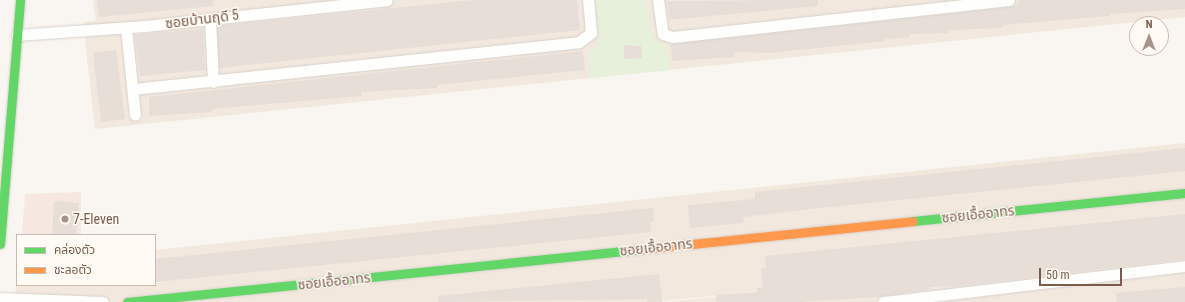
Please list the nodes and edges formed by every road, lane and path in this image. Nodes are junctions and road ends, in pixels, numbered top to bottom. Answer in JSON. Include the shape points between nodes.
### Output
{"nodes":[{"id":1,"x":20,"y":0,"type":"edge"},
{"id":2,"x":387,"y":0,"type":"edge"},
{"id":3,"x":588,"y":0,"type":"edge"},
{"id":4,"x":658,"y":0,"type":"edge"},
{"id":5,"x":1009,"y":0,"type":"edge"},
{"id":6,"x":210,"y":19,"type":"junction"},
{"id":7,"x":126,"y":28,"type":"junction"},
{"id":8,"x":17,"y":35,"type":"junction"},
{"id":9,"x":213,"y":82,"type":"junction"},
{"id":10,"x":132,"y":89,"type":"junction"},
{"id":11,"x":135,"y":115,"type":"dead end"},
{"id":12,"x":1185,"y":193,"type":"edge"},
{"id":13,"x":0,"y":244,"type":"edge"},
{"id":14,"x":1185,"y":266,"type":"edge"},
{"id":15,"x":0,"y":298,"type":"edge"},
{"id":16,"x":103,"y":302,"type":"edge"},
{"id":17,"x":127,"y":302,"type":"edge"},
{"id":18,"x":884,"y":302,"type":"edge"}],
"edges":[{"from":1,"to":8,"type":"street"},
{"from":2,"to":6,"type":"street","name":"ซอยบ้านฤดี 5"},
{"from":3,"to":9,"type":"street","via":[[591,33],[579,42]]},
{"from":4,"to":5,"type":"street","via":[[663,34],[673,37]]},
{"from":6,"to":7,"type":"street","name":"ซอยบ้านฤดี 5"},
{"from":6,"to":9,"type":"street"},
{"from":7,"to":8,"type":"street","name":"ซอยบ้านฤดี 5"},
{"from":7,"to":10,"type":"street"},
{"from":8,"to":13,"type":"street"},
{"from":9,"to":10,"type":"street"},
{"from":10,"to":11,"type":"street"},
{"from":12,"to":17,"type":"street","name":"ซอยเอื้ออาทร"},
{"from":14,"to":18,"type":"street"},
{"from":15,"to":16,"type":"street"}]}
